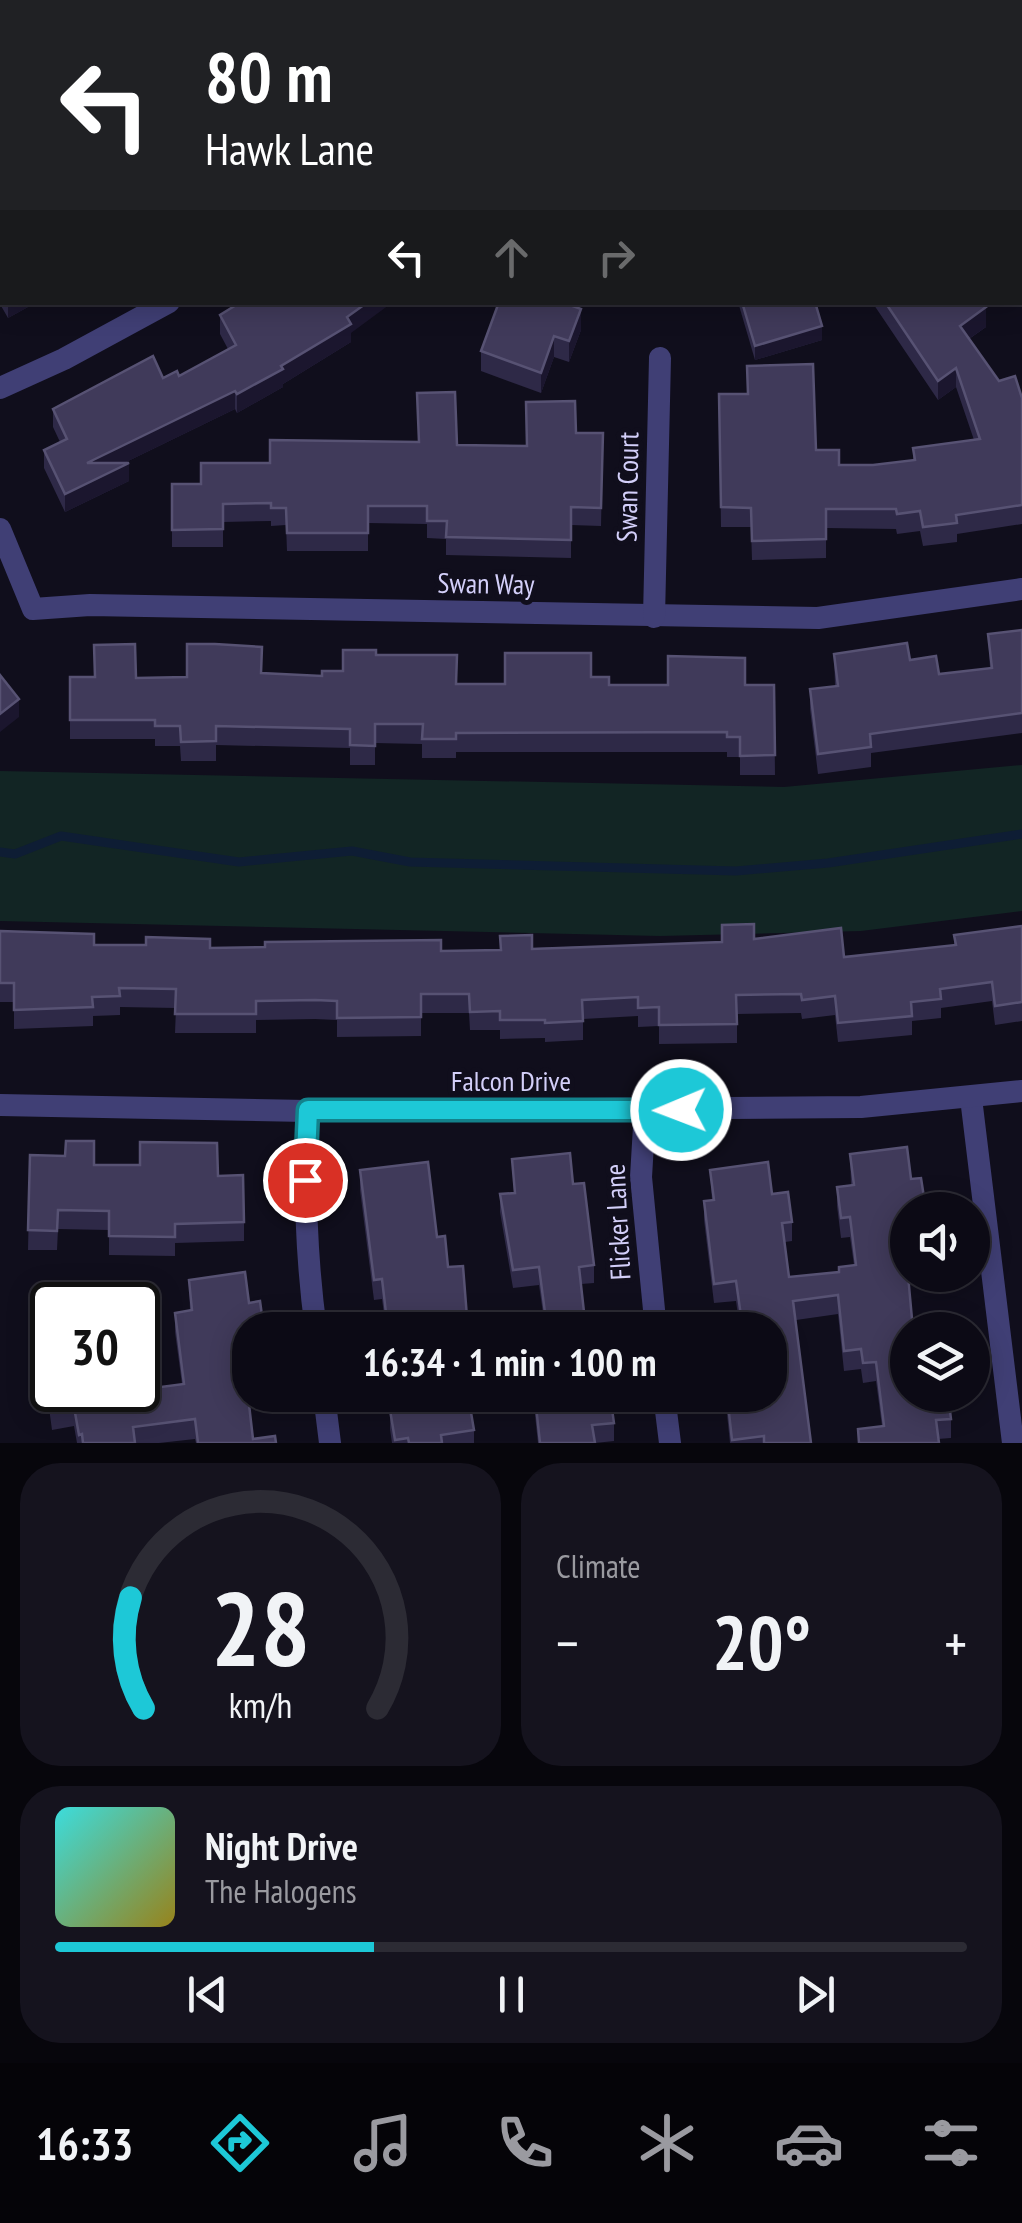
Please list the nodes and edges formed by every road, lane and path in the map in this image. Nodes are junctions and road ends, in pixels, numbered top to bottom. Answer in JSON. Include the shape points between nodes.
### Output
{"nodes":[{"id":1,"x":164,"y":305,"type":"edge"},
{"id":2,"x":660,"y":358,"type":"dead end"},
{"id":3,"x":0,"y":388,"type":"edge"},
{"id":4,"x":0,"y":530,"type":"edge"},
{"id":5,"x":1022,"y":589,"type":"edge"},
{"id":6,"x":654,"y":617,"type":"junction"},
{"id":7,"x":1022,"y":1091,"type":"edge"},
{"id":8,"x":971,"y":1098,"type":"junction"},
{"id":9,"x":0,"y":1105,"type":"edge"},
{"id":10,"x":308,"y":1110,"type":"junction"},
{"id":11,"x":645,"y":1110,"type":"junction"},
{"id":12,"x":314,"y":1312,"type":"edge"},
{"id":13,"x":654,"y":1312,"type":"edge"},
{"id":14,"x":326,"y":1412,"type":"edge"},
{"id":15,"x":666,"y":1412,"type":"edge"},
{"id":16,"x":330,"y":1443,"type":"edge"},
{"id":17,"x":670,"y":1443,"type":"edge"},
{"id":18,"x":1013,"y":1443,"type":"edge"}],
"edges":[{"from":1,"to":3,"type":"street"},
{"from":2,"to":6,"type":"street","name":"Swan Court"},
{"from":4,"to":6,"type":"street","name":"Swan Way","via":[[33,609]]},
{"from":5,"to":6,"type":"street","name":"Swan Way","via":[[818,618]]},
{"from":7,"to":8,"type":"street","name":"Falcon Drive"},
{"from":8,"to":11,"type":"street","name":"Falcon Drive"},
{"from":8,"to":18,"type":"street"},
{"from":9,"to":10,"type":"street","name":"Falcon Drive"},
{"from":10,"to":11,"type":"street","name":"Falcon Drive"},
{"from":10,"to":12,"type":"street"},
{"from":11,"to":13,"type":"street","name":"Flicker Lane","via":[[641,1177]]},
{"from":14,"to":16,"type":"street"},
{"from":15,"to":17,"type":"street"}]}
